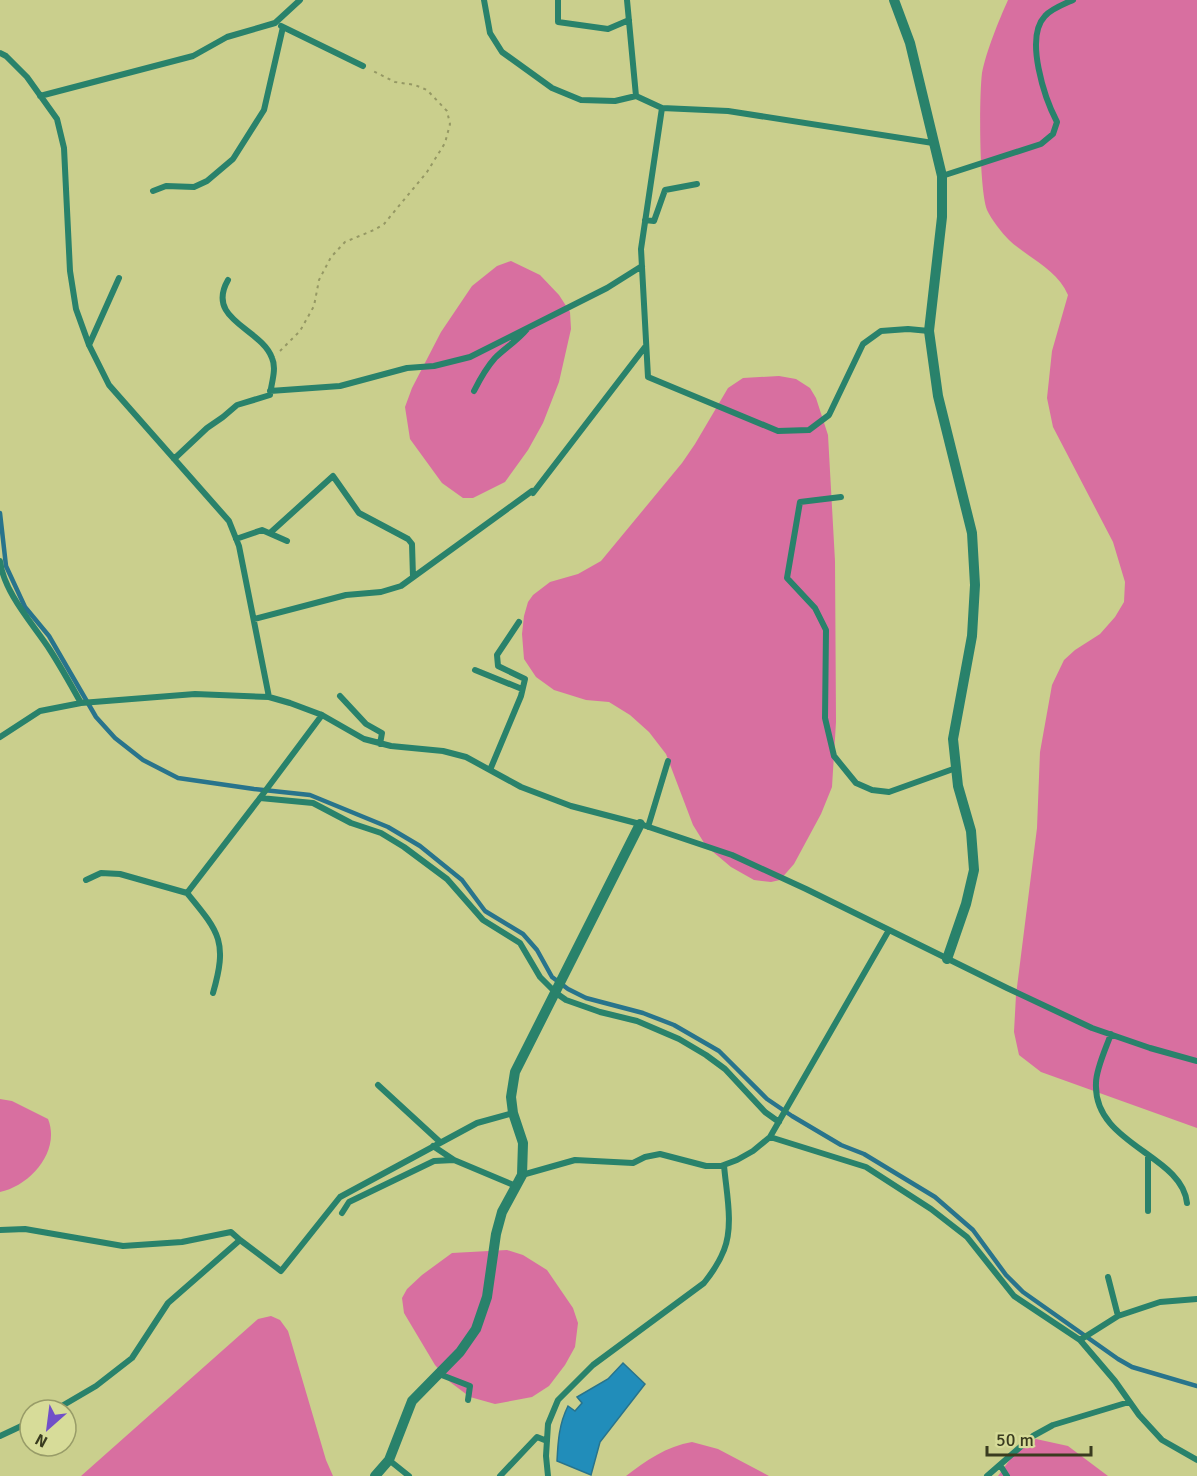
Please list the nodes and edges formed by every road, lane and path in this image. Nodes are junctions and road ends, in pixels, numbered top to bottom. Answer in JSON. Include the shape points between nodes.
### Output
{"nodes":[{"id":1,"x":300,"y":0,"type":"edge"},
{"id":2,"x":484,"y":0,"type":"edge"},
{"id":3,"x":558,"y":0,"type":"edge"},
{"id":4,"x":627,"y":0,"type":"edge"},
{"id":5,"x":894,"y":0,"type":"edge"},
{"id":6,"x":1073,"y":0,"type":"edge"},
{"id":7,"x":629,"y":20,"type":"junction"},
{"id":8,"x":275,"y":24,"type":"junction"},
{"id":9,"x":283,"y":27,"type":"junction"},
{"id":10,"x":0,"y":53,"type":"edge"},
{"id":11,"x":363,"y":66,"type":"joint"},
{"id":12,"x":40,"y":96,"type":"junction"},
{"id":13,"x":636,"y":96,"type":"junction"},
{"id":14,"x":662,"y":108,"type":"junction"},
{"id":15,"x":933,"y":143,"type":"junction"},
{"id":16,"x":942,"y":176,"type":"junction"},
{"id":17,"x":697,"y":184,"type":"dead end"},
{"id":18,"x":153,"y":191,"type":"dead end"},
{"id":19,"x":645,"y":220,"type":"junction"},
{"id":20,"x":642,"y":266,"type":"junction"},
{"id":21,"x":119,"y":279,"type":"dead end"},
{"id":22,"x":228,"y":280,"type":"dead end"},
{"id":23,"x":529,"y":326,"type":"junction"},
{"id":24,"x":929,"y":331,"type":"junction"},
{"id":25,"x":89,"y":345,"type":"junction"},
{"id":26,"x":645,"y":346,"type":"junction"},
{"id":27,"x":273,"y":359,"type":"junction"},
{"id":28,"x":270,"y":391,"type":"junction"},
{"id":29,"x":474,"y":391,"type":"dead end"},
{"id":30,"x":174,"y":459,"type":"junction"},
{"id":31,"x":841,"y":497,"type":"dead end"},
{"id":32,"x":270,"y":533,"type":"junction"},
{"id":33,"x":236,"y":539,"type":"junction"},
{"id":34,"x":287,"y":541,"type":"dead end"},
{"id":35,"x":0,"y":561,"type":"edge"},
{"id":36,"x":413,"y":577,"type":"junction"},
{"id":37,"x":254,"y":619,"type":"junction"},
{"id":38,"x":519,"y":622,"type":"dead end"},
{"id":39,"x":475,"y":670,"type":"dead end"},
{"id":40,"x":522,"y":689,"type":"junction"},
{"id":41,"x":340,"y":696,"type":"dead end"},
{"id":42,"x":269,"y":697,"type":"junction"},
{"id":43,"x":81,"y":703,"type":"junction"},
{"id":44,"x":322,"y":715,"type":"junction"},
{"id":45,"x":0,"y":737,"type":"edge"},
{"id":46,"x":380,"y":744,"type":"junction"},
{"id":47,"x":668,"y":761,"type":"dead end"},
{"id":48,"x":956,"y":768,"type":"junction"},
{"id":49,"x":490,"y":770,"type":"junction"},
{"id":50,"x":260,"y":798,"type":"junction"},
{"id":51,"x":644,"y":826,"type":"junction"},
{"id":52,"x":86,"y":880,"type":"dead end"},
{"id":53,"x":187,"y":893,"type":"junction"},
{"id":54,"x":888,"y":930,"type":"junction"},
{"id":55,"x":947,"y":959,"type":"junction"},
{"id":56,"x":213,"y":993,"type":"dead end"},
{"id":57,"x":556,"y":993,"type":"junction"},
{"id":58,"x":1111,"y":1034,"type":"junction"},
{"id":59,"x":1197,"y":1061,"type":"edge"},
{"id":60,"x":378,"y":1085,"type":"dead end"},
{"id":61,"x":513,"y":1113,"type":"junction"},
{"id":62,"x":779,"y":1122,"type":"junction"},
{"id":63,"x":770,"y":1137,"type":"junction"},
{"id":64,"x":437,"y":1144,"type":"junction"},
{"id":65,"x":1148,"y":1155,"type":"junction"},
{"id":66,"x":454,"y":1160,"type":"junction"},
{"id":67,"x":724,"y":1165,"type":"junction"},
{"id":68,"x":522,"y":1175,"type":"junction"},
{"id":69,"x":516,"y":1186,"type":"junction"},
{"id":70,"x":1187,"y":1203,"type":"dead end"},
{"id":71,"x":1148,"y":1211,"type":"dead end"},
{"id":72,"x":342,"y":1213,"type":"dead end"},
{"id":73,"x":0,"y":1230,"type":"edge"},
{"id":74,"x":240,"y":1240,"type":"junction"},
{"id":75,"x":1108,"y":1277,"type":"dead end"},
{"id":76,"x":1197,"y":1299,"type":"edge"},
{"id":77,"x":1118,"y":1316,"type":"junction"},
{"id":78,"x":1080,"y":1340,"type":"junction"},
{"id":79,"x":439,"y":1374,"type":"junction"},
{"id":80,"x":76,"y":1398,"type":"edge"},
{"id":81,"x":468,"y":1400,"type":"dead end"},
{"id":82,"x":1129,"y":1402,"type":"junction"},
{"id":83,"x":18,"y":1428,"type":"edge"},
{"id":84,"x":0,"y":1436,"type":"edge"},
{"id":85,"x":547,"y":1441,"type":"junction"},
{"id":86,"x":389,"y":1460,"type":"junction"},
{"id":87,"x":1197,"y":1460,"type":"edge"},
{"id":88,"x":1000,"y":1465,"type":"junction"},
{"id":89,"x":375,"y":1476,"type":"edge"},
{"id":90,"x":409,"y":1476,"type":"edge"},
{"id":91,"x":500,"y":1476,"type":"edge"},
{"id":92,"x":548,"y":1476,"type":"edge"},
{"id":93,"x":987,"y":1476,"type":"edge"},
{"id":94,"x":1007,"y":1476,"type":"edge"}],
"edges":[{"from":1,"to":8,"type":"street"},
{"from":2,"to":13,"type":"street","via":[[490,33],[502,52],[552,88],[581,100],[615,101]]},
{"from":3,"to":7,"type":"street","via":[[558,22],[608,29]]},
{"from":4,"to":7,"type":"street"},
{"from":5,"to":15,"type":"street","via":[[910,43]]},
{"from":6,"to":16,"type":"street","via":[[1045,14],[1037,38],[1038,68],[1057,122],[1053,134],[1041,144]]},
{"from":7,"to":13,"type":"street"},
{"from":8,"to":9,"type":"street"},
{"from":8,"to":12,"type":"street","via":[[227,37],[193,56]]},
{"from":9,"to":11,"type":"street"},
{"from":9,"to":18,"type":"street","via":[[264,110],[233,159],[194,187],[166,186]]},
{"from":10,"to":12,"type":"street","via":[[27,77]]},
{"from":11,"to":27,"type":"path","via":[[395,82],[427,90],[447,111],[450,124],[445,143],[427,172],[384,224],[345,242],[331,257],[319,280],[314,306],[300,331]]},
{"from":12,"to":25,"type":"street","via":[[57,119],[64,148],[69,271],[76,309]]},
{"from":13,"to":14,"type":"street"},
{"from":14,"to":15,"type":"street","via":[[728,111]]},
{"from":14,"to":19,"type":"street"},
{"from":15,"to":16,"type":"street"},
{"from":16,"to":24,"type":"street","via":[[942,218]]},
{"from":17,"to":19,"type":"street","via":[[665,190],[654,221]]},
{"from":19,"to":20,"type":"street"},
{"from":20,"to":23,"type":"street","via":[[607,288]]},
{"from":20,"to":26,"type":"street"},
{"from":21,"to":25,"type":"street"},
{"from":22,"to":27,"type":"street","via":[[222,297],[226,312],[265,346]]},
{"from":23,"to":28,"type":"street","via":[[470,357],[340,386]]},
{"from":23,"to":29,"type":"street","via":[[483,372]]},
{"from":24,"to":26,"type":"street","via":[[880,331],[863,344],[829,415],[809,430],[778,431],[648,377]]},
{"from":24,"to":48,"type":"street","via":[[938,396],[972,533],[972,636],[953,739]]},
{"from":25,"to":30,"type":"street","via":[[109,385]]},
{"from":26,"to":36,"type":"street","via":[[533,494],[532,491]]},
{"from":27,"to":28,"type":"street"},
{"from":28,"to":30,"type":"street","via":[[270,395],[237,405]]},
{"from":30,"to":33,"type":"street","via":[[229,521]]},
{"from":31,"to":48,"type":"street","via":[[800,502],[787,578],[815,608],[826,630],[825,718],[834,756],[856,783],[889,792]]},
{"from":32,"to":33,"type":"street","via":[[262,530]]},
{"from":32,"to":34,"type":"street"},
{"from":32,"to":36,"type":"street","via":[[333,476],[359,513],[412,544]]},
{"from":33,"to":37,"type":"street"},
{"from":35,"to":43,"type":"street","via":[[24,613]]},
{"from":36,"to":37,"type":"street","via":[[401,586],[381,592],[346,594]]},
{"from":37,"to":42,"type":"street"},
{"from":38,"to":40,"type":"street","via":[[497,655],[498,666],[525,679]]},
{"from":39,"to":40,"type":"street"},
{"from":40,"to":49,"type":"street"},
{"from":41,"to":46,"type":"street","via":[[366,723],[382,733]]},
{"from":42,"to":43,"type":"street","via":[[195,694]]},
{"from":42,"to":44,"type":"street"},
{"from":43,"to":45,"type":"street","via":[[40,711]]},
{"from":44,"to":46,"type":"street"},
{"from":44,"to":50,"type":"street"},
{"from":46,"to":49,"type":"street","via":[[443,751],[466,757]]},
{"from":47,"to":51,"type":"street"},
{"from":48,"to":55,"type":"street","via":[[971,831],[974,870]]},
{"from":49,"to":51,"type":"street","via":[[571,806]]},
{"from":50,"to":53,"type":"street"},
{"from":50,"to":57,"type":"street","via":[[313,803],[404,847],[447,879],[483,920],[520,943],[540,976]]},
{"from":51,"to":54,"type":"street","via":[[732,855]]},
{"from":51,"to":57,"type":"street"},
{"from":52,"to":53,"type":"street","via":[[101,873],[120,874]]},
{"from":53,"to":56,"type":"street","via":[[211,923],[220,945]]},
{"from":54,"to":55,"type":"street"},
{"from":54,"to":62,"type":"street"},
{"from":55,"to":58,"type":"street"},
{"from":57,"to":61,"type":"street","via":[[515,1072]]},
{"from":57,"to":62,"type":"street","via":[[600,1012],[638,1021],[706,1054]]},
{"from":58,"to":59,"type":"street"},
{"from":58,"to":65,"type":"street","via":[[1096,1082],[1099,1104],[1106,1119]]},
{"from":60,"to":64,"type":"street"},
{"from":61,"to":64,"type":"street","via":[[477,1123]]},
{"from":61,"to":68,"type":"street","via":[[523,1143]]},
{"from":62,"to":63,"type":"street"},
{"from":63,"to":67,"type":"street","via":[[753,1151]]},
{"from":63,"to":78,"type":"street","via":[[866,1167],[931,1209],[967,1237],[1014,1296]]},
{"from":64,"to":66,"type":"street"},
{"from":64,"to":74,"type":"street","via":[[340,1197],[281,1271]]},
{"from":65,"to":70,"type":"street","via":[[1175,1177],[1186,1192]]},
{"from":65,"to":71,"type":"street"},
{"from":66,"to":69,"type":"street"},
{"from":66,"to":72,"type":"street","via":[[434,1161],[349,1202]]},
{"from":67,"to":68,"type":"street","via":[[706,1166],[660,1154],[633,1163],[574,1160]]},
{"from":67,"to":85,"type":"street","via":[[728,1228],[725,1249],[716,1267],[704,1283],[593,1365],[558,1400],[548,1425]]},
{"from":68,"to":69,"type":"street"},
{"from":69,"to":79,"type":"street","via":[[502,1212],[487,1297],[476,1329]]},
{"from":73,"to":74,"type":"street","via":[[25,1229],[123,1246],[182,1242],[231,1232]]},
{"from":74,"to":80,"type":"street","via":[[168,1303],[132,1358]]},
{"from":75,"to":77,"type":"street"},
{"from":76,"to":77,"type":"street","via":[[1160,1302]]},
{"from":77,"to":78,"type":"street"},
{"from":78,"to":82,"type":"street"},
{"from":79,"to":81,"type":"street","via":[[471,1386]]},
{"from":79,"to":86,"type":"street","via":[[412,1401]]},
{"from":82,"to":87,"type":"street","via":[[1162,1440]]},
{"from":82,"to":88,"type":"street","via":[[1053,1425],[1033,1436]]},
{"from":83,"to":84,"type":"street"},
{"from":85,"to":91,"type":"street","via":[[537,1437]]},
{"from":85,"to":92,"type":"street"},
{"from":86,"to":89,"type":"street"},
{"from":86,"to":90,"type":"street"},
{"from":88,"to":93,"type":"street"},
{"from":88,"to":94,"type":"street"}]}
